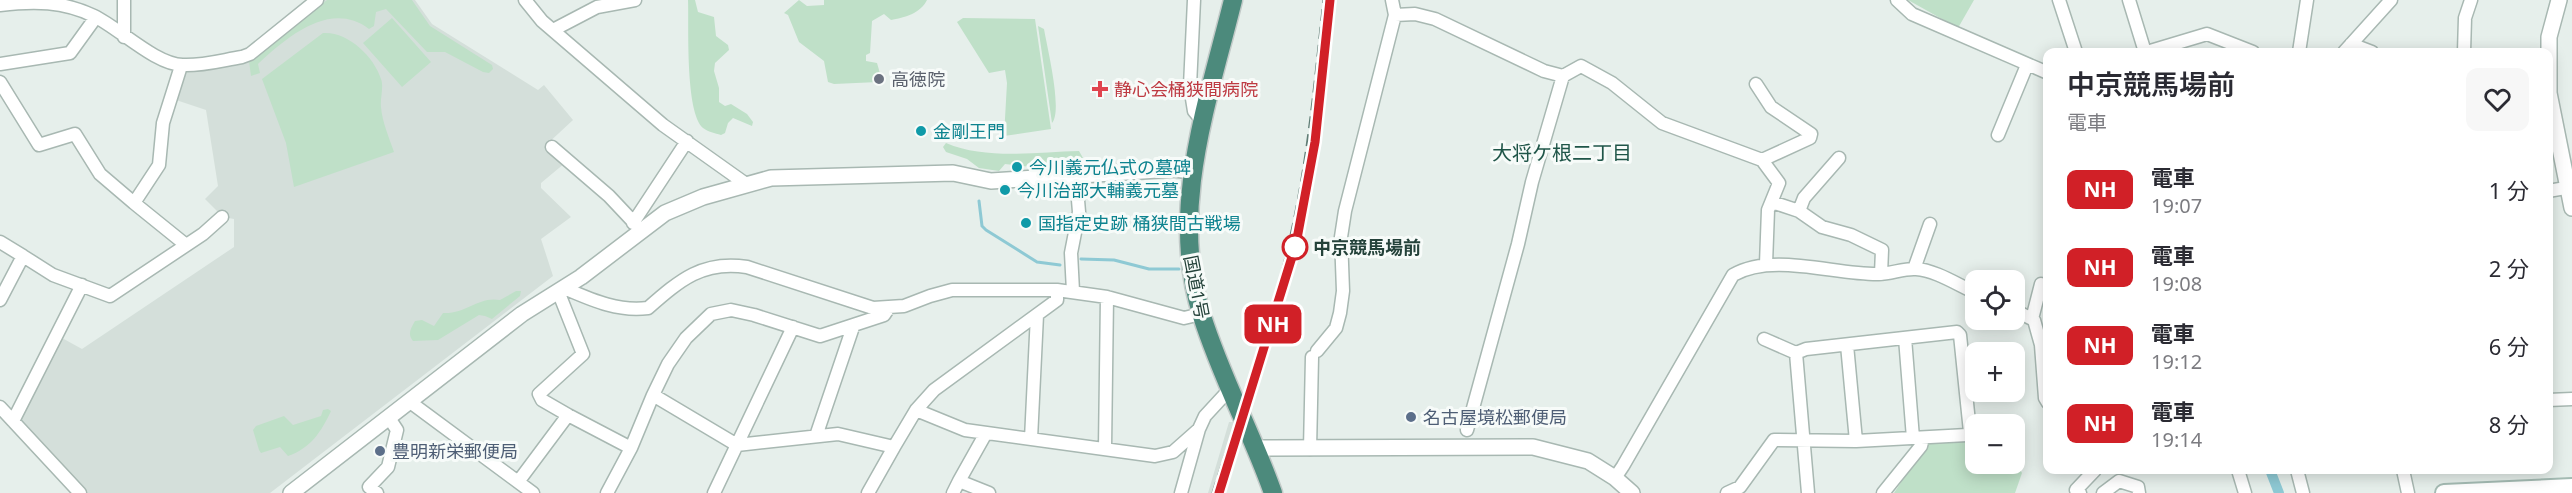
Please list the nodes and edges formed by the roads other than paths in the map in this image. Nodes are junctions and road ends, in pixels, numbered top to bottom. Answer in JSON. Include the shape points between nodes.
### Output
{"nodes":[{"id":1,"x":124,"y":0,"type":"edge"},
{"id":2,"x":317,"y":0,"type":"edge"},
{"id":3,"x":525,"y":0,"type":"edge"},
{"id":4,"x":635,"y":0,"type":"edge"},
{"id":5,"x":1194,"y":0,"type":"edge"},
{"id":6,"x":1233,"y":0,"type":"edge"},
{"id":7,"x":1392,"y":0,"type":"edge"},
{"id":8,"x":1897,"y":0,"type":"edge"},
{"id":9,"x":2059,"y":0,"type":"edge"},
{"id":10,"x":2129,"y":0,"type":"edge"},
{"id":11,"x":2307,"y":0,"type":"edge"},
{"id":12,"x":2391,"y":0,"type":"edge"},
{"id":13,"x":2470,"y":0,"type":"edge"},
{"id":14,"x":2559,"y":0,"type":"edge"},
{"id":15,"x":0,"y":5,"type":"edge"},
{"id":16,"x":1395,"y":15,"type":"junction"},
{"id":17,"x":96,"y":17,"type":"junction"},
{"id":18,"x":553,"y":30,"type":"junction"},
{"id":19,"x":124,"y":37,"type":"junction"},
{"id":20,"x":2075,"y":48,"type":"edge"},
{"id":21,"x":2145,"y":48,"type":"edge"},
{"id":22,"x":2159,"y":48,"type":"edge"},
{"id":23,"x":2243,"y":48,"type":"edge"},
{"id":24,"x":2300,"y":48,"type":"edge"},
{"id":25,"x":2347,"y":48,"type":"edge"},
{"id":26,"x":2464,"y":48,"type":"edge"},
{"id":27,"x":2549,"y":48,"type":"edge"},
{"id":28,"x":0,"y":64,"type":"edge"},
{"id":29,"x":2027,"y":65,"type":"junction"},
{"id":30,"x":181,"y":66,"type":"junction"},
{"id":31,"x":2043,"y":71,"type":"edge"},
{"id":32,"x":1563,"y":76,"type":"junction"},
{"id":33,"x":0,"y":82,"type":"edge"},
{"id":34,"x":1756,"y":84,"type":"dead end"},
{"id":35,"x":2553,"y":111,"type":"edge"},
{"id":36,"x":1203,"y":122,"type":"junction"},
{"id":37,"x":1998,"y":135,"type":"dead end"},
{"id":38,"x":687,"y":141,"type":"junction"},
{"id":39,"x":552,"y":147,"type":"dead end"},
{"id":40,"x":1839,"y":158,"type":"dead end"},
{"id":41,"x":1762,"y":160,"type":"junction"},
{"id":42,"x":1193,"y":171,"type":"junction"},
{"id":43,"x":1076,"y":176,"type":"junction"},
{"id":44,"x":746,"y":184,"type":"junction"},
{"id":45,"x":2570,"y":187,"type":"edge"},
{"id":46,"x":2553,"y":190,"type":"edge"},
{"id":47,"x":134,"y":202,"type":"junction"},
{"id":48,"x":1772,"y":202,"type":"junction"},
{"id":49,"x":2572,"y":208,"type":"edge"},
{"id":50,"x":1799,"y":211,"type":"junction"},
{"id":51,"x":222,"y":217,"type":"dead end"},
{"id":52,"x":1930,"y":224,"type":"dead end"},
{"id":53,"x":637,"y":227,"type":"junction"},
{"id":54,"x":0,"y":242,"type":"edge"},
{"id":55,"x":186,"y":245,"type":"junction"},
{"id":56,"x":23,"y":256,"type":"junction"},
{"id":57,"x":1766,"y":264,"type":"junction"},
{"id":58,"x":1914,"y":268,"type":"junction"},
{"id":59,"x":1881,"y":274,"type":"junction"},
{"id":60,"x":2040,"y":284,"type":"dead end"},
{"id":61,"x":82,"y":285,"type":"junction"},
{"id":62,"x":1965,"y":288,"type":"edge"},
{"id":63,"x":561,"y":289,"type":"junction"},
{"id":64,"x":1057,"y":290,"type":"junction"},
{"id":65,"x":1073,"y":291,"type":"junction"},
{"id":66,"x":1107,"y":297,"type":"junction"},
{"id":67,"x":0,"y":300,"type":"edge"},
{"id":68,"x":888,"y":309,"type":"junction"},
{"id":69,"x":1201,"y":314,"type":"junction"},
{"id":70,"x":1037,"y":315,"type":"junction"},
{"id":71,"x":2025,"y":316,"type":"edge"},
{"id":72,"x":2032,"y":319,"type":"junction"},
{"id":73,"x":793,"y":327,"type":"junction"},
{"id":74,"x":853,"y":327,"type":"junction"},
{"id":75,"x":1905,"y":338,"type":"junction"},
{"id":76,"x":1764,"y":339,"type":"dead end"},
{"id":77,"x":2043,"y":343,"type":"edge"},
{"id":78,"x":1847,"y":345,"type":"junction"},
{"id":79,"x":1796,"y":353,"type":"junction"},
{"id":80,"x":1229,"y":390,"type":"junction"},
{"id":81,"x":652,"y":395,"type":"junction"},
{"id":82,"x":2572,"y":399,"type":"edge"},
{"id":83,"x":2553,"y":400,"type":"edge"},
{"id":84,"x":410,"y":402,"type":"junction"},
{"id":85,"x":0,"y":407,"type":"edge"},
{"id":86,"x":916,"y":410,"type":"junction"},
{"id":87,"x":568,"y":415,"type":"junction"},
{"id":88,"x":389,"y":418,"type":"junction"},
{"id":89,"x":13,"y":421,"type":"junction"},
{"id":90,"x":1199,"y":429,"type":"junction"},
{"id":91,"x":986,"y":433,"type":"junction"},
{"id":92,"x":816,"y":436,"type":"junction"},
{"id":93,"x":1465,"y":437,"type":"junction"},
{"id":94,"x":1918,"y":438,"type":"junction"},
{"id":95,"x":1031,"y":439,"type":"junction"},
{"id":96,"x":1804,"y":440,"type":"junction"},
{"id":97,"x":1856,"y":441,"type":"junction"},
{"id":98,"x":737,"y":445,"type":"junction"},
{"id":99,"x":894,"y":447,"type":"junction"},
{"id":100,"x":631,"y":448,"type":"junction"},
{"id":101,"x":1105,"y":448,"type":"junction"},
{"id":102,"x":1258,"y":448,"type":"junction"},
{"id":103,"x":1310,"y":449,"type":"junction"},
{"id":104,"x":2091,"y":474,"type":"edge"},
{"id":105,"x":2239,"y":474,"type":"edge"},
{"id":106,"x":2298,"y":474,"type":"edge"},
{"id":107,"x":2404,"y":474,"type":"edge"},
{"id":108,"x":1615,"y":478,"type":"junction"},
{"id":109,"x":959,"y":481,"type":"junction"},
{"id":110,"x":518,"y":482,"type":"junction"},
{"id":111,"x":2572,"y":487,"type":"edge"},
{"id":112,"x":2536,"y":491,"type":"edge"},
{"id":113,"x":80,"y":493,"type":"edge"},
{"id":114,"x":291,"y":493,"type":"edge"},
{"id":115,"x":377,"y":493,"type":"edge"},
{"id":116,"x":533,"y":493,"type":"edge"},
{"id":117,"x":607,"y":493,"type":"edge"},
{"id":118,"x":714,"y":493,"type":"edge"},
{"id":119,"x":868,"y":493,"type":"edge"},
{"id":120,"x":953,"y":493,"type":"edge"},
{"id":121,"x":989,"y":493,"type":"edge"},
{"id":122,"x":1181,"y":493,"type":"edge"},
{"id":123,"x":1273,"y":493,"type":"edge"},
{"id":124,"x":1632,"y":493,"type":"edge"},
{"id":125,"x":1727,"y":493,"type":"edge"},
{"id":126,"x":1808,"y":493,"type":"edge"},
{"id":127,"x":1882,"y":493,"type":"edge"},
{"id":128,"x":2080,"y":493,"type":"edge"},
{"id":129,"x":2103,"y":493,"type":"edge"},
{"id":130,"x":2139,"y":493,"type":"edge"},
{"id":131,"x":2245,"y":493,"type":"edge"},
{"id":132,"x":2303,"y":493,"type":"edge"},
{"id":133,"x":2409,"y":493,"type":"edge"},
{"id":134,"x":2444,"y":493,"type":"edge"}],
"edges":[{"from":1,"to":19,"type":"street"},
{"from":2,"to":30,"type":"street","via":[[250,54]]},
{"from":3,"to":18,"type":"street"},
{"from":4,"to":18,"type":"street","via":[[597,7]]},
{"from":5,"to":36,"type":"street","via":[[1190,86],[1194,111]]},
{"from":6,"to":36,"type":"highway","name":"国道1号"},
{"from":7,"to":16,"type":"street"},
{"from":8,"to":29,"type":"street","via":[[1912,15]]},
{"from":9,"to":20,"type":"street"},
{"from":10,"to":21,"type":"street"},
{"from":11,"to":24,"type":"street"},
{"from":12,"to":25,"type":"street"},
{"from":13,"to":26,"type":"street"},
{"from":14,"to":27,"type":"street"},
{"from":15,"to":17,"type":"street","via":[[50,3]]},
{"from":16,"to":32,"type":"street","via":[[1435,19],[1544,71]]},
{"from":16,"to":103,"type":"street","via":[[1345,211],[1340,313],[1336,328],[1314,354]]},
{"from":17,"to":19,"type":"street"},
{"from":17,"to":28,"type":"street","via":[[70,53]]},
{"from":18,"to":38,"type":"street"},
{"from":19,"to":30,"type":"street"},
{"from":22,"to":23,"type":"street","via":[[2206,34]]},
{"from":29,"to":31,"type":"street"},
{"from":29,"to":37,"type":"street"},
{"from":30,"to":47,"type":"street","via":[[164,123],[159,165]]},
{"from":32,"to":41,"type":"street","via":[[1581,66],[1612,83],[1662,123]]},
{"from":32,"to":93,"type":"street"},
{"from":33,"to":47,"type":"street","via":[[39,145],[75,134],[100,174]]},
{"from":34,"to":41,"type":"street","via":[[1771,107],[1811,134],[1810,138]]},
{"from":35,"to":45,"type":"street"},
{"from":36,"to":42,"type":"highway","name":"国道1号"},
{"from":38,"to":44,"type":"street"},
{"from":38,"to":53,"type":"street"},
{"from":39,"to":53,"type":"street","via":[[609,196]]},
{"from":40,"to":50,"type":"street","via":[[1804,198]]},
{"from":41,"to":48,"type":"street","via":[[1779,183]]},
{"from":42,"to":43,"type":"street"},
{"from":42,"to":69,"type":"highway","name":"国道1号","via":[[1188,209],[1190,259]]},
{"from":43,"to":44,"type":"street","via":[[991,181],[942,173],[771,178]]},
{"from":43,"to":65,"type":"street","via":[[1079,212],[1071,253]]},
{"from":44,"to":53,"type":"street","via":[[704,197]]},
{"from":45,"to":46,"type":"street"},
{"from":45,"to":49,"type":"street"},
{"from":47,"to":55,"type":"street"},
{"from":48,"to":50,"type":"street"},
{"from":48,"to":57,"type":"street","via":[[1768,210]]},
{"from":50,"to":59,"type":"street","via":[[1822,227],[1882,250]]},
{"from":51,"to":55,"type":"street"},
{"from":52,"to":58,"type":"street"},
{"from":53,"to":63,"type":"street","via":[[581,278]]},
{"from":54,"to":56,"type":"street"},
{"from":55,"to":61,"type":"street","via":[[110,296]]},
{"from":56,"to":61,"type":"street","via":[[53,275]]},
{"from":56,"to":67,"type":"street"},
{"from":57,"to":59,"type":"street"},
{"from":57,"to":108,"type":"street","via":[[1733,274]]},
{"from":58,"to":59,"type":"street"},
{"from":58,"to":62,"type":"street"},
{"from":60,"to":72,"type":"street"},
{"from":61,"to":89,"type":"street"},
{"from":63,"to":68,"type":"street","via":[[607,305],[630,310],[648,308],[697,271],[733,265],[873,308]]},
{"from":63,"to":84,"type":"street"},
{"from":63,"to":87,"type":"street","via":[[583,354],[539,394],[542,400]]},
{"from":64,"to":65,"type":"street"},
{"from":64,"to":68,"type":"street","via":[[952,290]]},
{"from":64,"to":70,"type":"street","via":[[1058,300]]},
{"from":65,"to":66,"type":"street"},
{"from":66,"to":69,"type":"street","via":[[1184,318]]},
{"from":66,"to":101,"type":"street"},
{"from":68,"to":74,"type":"street","via":[[884,315]]},
{"from":69,"to":80,"type":"highway","name":"国道1号"},
{"from":70,"to":86,"type":"street","via":[[934,390]]},
{"from":70,"to":95,"type":"street"},
{"from":71,"to":72,"type":"street"},
{"from":72,"to":77,"type":"street"},
{"from":73,"to":74,"type":"street","via":[[820,336]]},
{"from":73,"to":81,"type":"street","via":[[731,310],[711,314],[686,338]]},
{"from":73,"to":98,"type":"street"},
{"from":74,"to":92,"type":"street"},
{"from":75,"to":78,"type":"street"},
{"from":75,"to":94,"type":"street"},
{"from":75,"to":94,"type":"street","via":[[1957,332],[1960,335],[1970,432]]},
{"from":76,"to":79,"type":"street"},
{"from":78,"to":79,"type":"street"},
{"from":78,"to":97,"type":"street"},
{"from":79,"to":96,"type":"street"},
{"from":80,"to":90,"type":"street","via":[[1205,416]]},
{"from":80,"to":102,"type":"highway","name":"国道1号"},
{"from":81,"to":98,"type":"street"},
{"from":81,"to":100,"type":"street"},
{"from":82,"to":83,"type":"street"},
{"from":84,"to":88,"type":"street"},
{"from":84,"to":110,"type":"street"},
{"from":85,"to":89,"type":"street"},
{"from":86,"to":91,"type":"street","via":[[966,430]]},
{"from":86,"to":99,"type":"street"},
{"from":87,"to":100,"type":"street"},
{"from":87,"to":110,"type":"street"},
{"from":88,"to":114,"type":"street"},
{"from":88,"to":115,"type":"street","via":[[397,430],[388,467],[369,487]]},
{"from":89,"to":113,"type":"street"},
{"from":90,"to":101,"type":"street","via":[[1173,452],[1155,456]]},
{"from":90,"to":122,"type":"street"},
{"from":91,"to":95,"type":"street"},
{"from":91,"to":109,"type":"street"},
{"from":92,"to":98,"type":"street"},
{"from":92,"to":99,"type":"street","via":[[838,434]]},
{"from":93,"to":103,"type":"street"},
{"from":93,"to":108,"type":"street","via":[[1554,451],[1588,461]]},
{"from":94,"to":97,"type":"street"},
{"from":94,"to":127,"type":"street","via":[[1921,446]]},
{"from":95,"to":101,"type":"street"},
{"from":96,"to":97,"type":"street"},
{"from":96,"to":125,"type":"street","via":[[1774,440],[1740,487]]},
{"from":96,"to":126,"type":"street"},
{"from":98,"to":118,"type":"street"},
{"from":99,"to":119,"type":"street"},
{"from":100,"to":117,"type":"street"},
{"from":102,"to":103,"type":"street"},
{"from":102,"to":123,"type":"highway","name":"国道1号"},
{"from":104,"to":128,"type":"street","via":[[2076,490]]},
{"from":105,"to":131,"type":"street"},
{"from":106,"to":132,"type":"street"},
{"from":107,"to":133,"type":"street"},
{"from":108,"to":124,"type":"street"},
{"from":109,"to":120,"type":"street"},
{"from":109,"to":121,"type":"street"},
{"from":110,"to":116,"type":"street"},
{"from":111,"to":112,"type":"main road"},
{"from":112,"to":134,"type":"main road"},
{"from":129,"to":130,"type":"street","via":[[2119,481],[2138,487]]}]}
